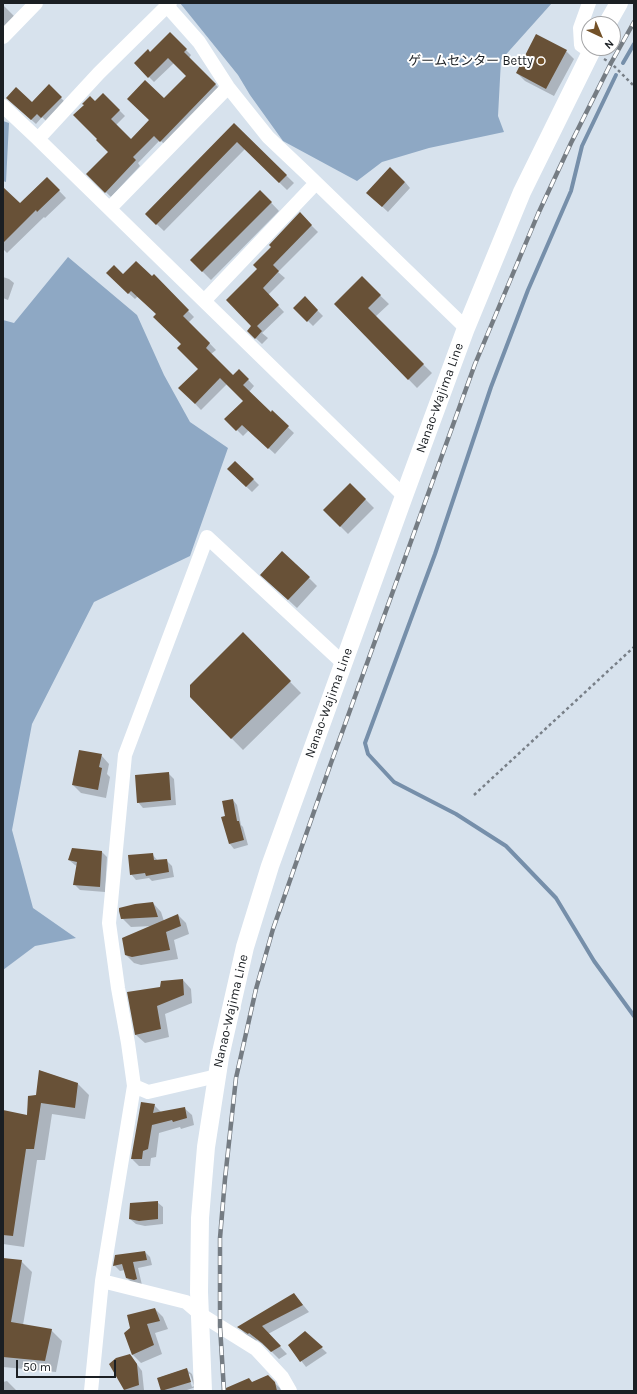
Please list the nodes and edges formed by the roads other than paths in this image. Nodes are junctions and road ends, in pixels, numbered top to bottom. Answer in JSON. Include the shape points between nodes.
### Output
{"nodes":[{"id":1,"x":36,"y":3,"type":"edge"},
{"id":2,"x":589,"y":3,"type":"edge"},
{"id":3,"x":619,"y":3,"type":"edge"},
{"id":4,"x":169,"y":4,"type":"edge"},
{"id":5,"x":584,"y":16,"type":"edge"},
{"id":6,"x":612,"y":16,"type":"edge"},
{"id":7,"x":581,"y":25,"type":"edge"},
{"id":8,"x":3,"y":37,"type":"edge"},
{"id":9,"x":581,"y":44,"type":"edge"},
{"id":10,"x":589,"y":56,"type":"edge"},
{"id":11,"x":228,"y":87,"type":"junction"},
{"id":12,"x":3,"y":106,"type":"edge"},
{"id":13,"x":38,"y":139,"type":"junction"},
{"id":14,"x":316,"y":183,"type":"junction"},
{"id":15,"x":110,"y":208,"type":"junction"},
{"id":16,"x":204,"y":301,"type":"junction"},
{"id":17,"x":466,"y":328,"type":"junction"},
{"id":18,"x":404,"y":496,"type":"junction"},
{"id":19,"x":343,"y":663,"type":"junction"},
{"id":20,"x":217,"y":1076,"type":"junction"},
{"id":21,"x":134,"y":1086,"type":"junction"},
{"id":22,"x":102,"y":1281,"type":"junction"},
{"id":23,"x":200,"y":1314,"type":"junction"},
{"id":24,"x":91,"y":1391,"type":"edge"},
{"id":25,"x":203,"y":1391,"type":"edge"},
{"id":26,"x":290,"y":1391,"type":"edge"}],
"edges":[{"from":1,"to":8,"type":"street"},
{"from":2,"to":5,"type":"street"},
{"from":3,"to":6,"type":"main road"},
{"from":4,"to":11,"type":"street","via":[[199,42]]},
{"from":4,"to":13,"type":"street","via":[[99,73]]},
{"from":7,"to":9,"type":"street"},
{"from":10,"to":17,"type":"main road","name":"Nanao-Wajima Line","via":[[522,192]]},
{"from":11,"to":14,"type":"street","via":[[268,137]]},
{"from":11,"to":15,"type":"street"},
{"from":12,"to":13,"type":"street"},
{"from":13,"to":15,"type":"street"},
{"from":14,"to":16,"type":"street"},
{"from":14,"to":17,"type":"street"},
{"from":15,"to":16,"type":"street"},
{"from":16,"to":18,"type":"street"},
{"from":17,"to":18,"type":"main road","name":"Nanao-Wajima Line"},
{"from":18,"to":19,"type":"main road","name":"Nanao-Wajima Line"},
{"from":19,"to":20,"type":"main road","name":"Nanao-Wajima Line","via":[[270,866],[254,918]]},
{"from":19,"to":21,"type":"street","via":[[207,537],[125,755],[109,923]]},
{"from":20,"to":21,"type":"street","via":[[148,1092]]},
{"from":20,"to":23,"type":"main road","name":"Nanao-Wajima Line","via":[[206,1147],[200,1218]]},
{"from":21,"to":22,"type":"street"},
{"from":22,"to":23,"type":"street","via":[[186,1302]]},
{"from":22,"to":24,"type":"street"},
{"from":23,"to":25,"type":"main road","name":"Nanao-Wajima Line"},
{"from":23,"to":26,"type":"street","via":[[256,1349],[282,1377]]}]}
